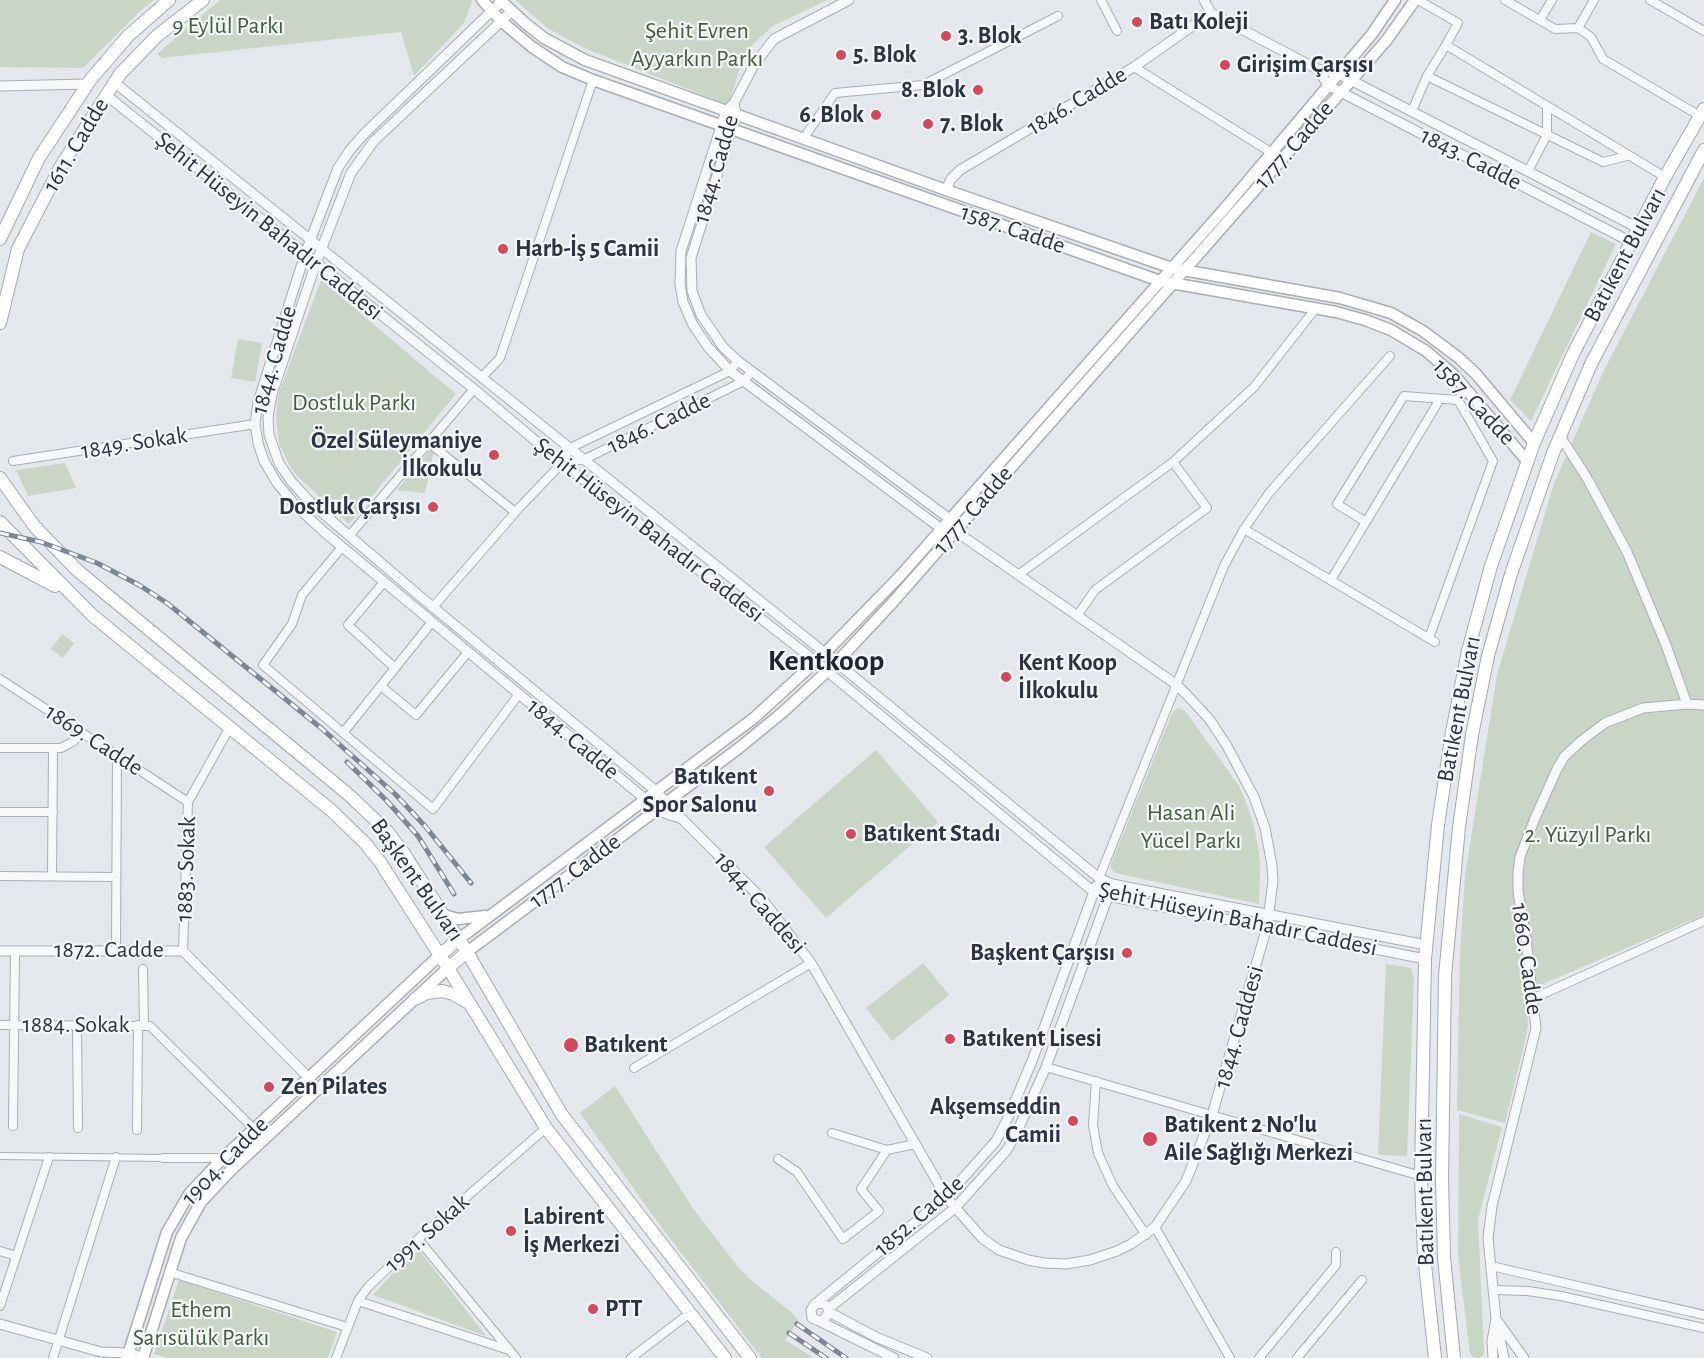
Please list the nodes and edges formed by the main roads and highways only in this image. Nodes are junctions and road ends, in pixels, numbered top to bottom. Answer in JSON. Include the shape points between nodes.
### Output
{"nodes":[{"id":1,"x":169,"y":0,"type":"edge"},
{"id":2,"x":203,"y":0,"type":"edge"},
{"id":3,"x":482,"y":0,"type":"edge"},
{"id":4,"x":1395,"y":0,"type":"edge"},
{"id":5,"x":1416,"y":0,"type":"edge"},
{"id":6,"x":500,"y":1,"type":"edge"},
{"id":7,"x":1702,"y":112,"type":"edge"},
{"id":8,"x":1704,"y":150,"type":"edge"},
{"id":9,"x":946,"y":190,"type":"junction"},
{"id":10,"x":941,"y":203,"type":"junction"},
{"id":11,"x":0,"y":239,"type":"edge"},
{"id":12,"x":1178,"y":269,"type":"junction"},
{"id":13,"x":1160,"y":281,"type":"junction"},
{"id":14,"x":1172,"y":284,"type":"junction"},
{"id":15,"x":0,"y":322,"type":"edge"},
{"id":16,"x":1534,"y":443,"type":"junction"},
{"id":17,"x":1527,"y":461,"type":"junction"},
{"id":18,"x":0,"y":478,"type":"edge"},
{"id":19,"x":0,"y":522,"type":"edge"},
{"id":20,"x":955,"y":529,"type":"junction"},
{"id":21,"x":0,"y":557,"type":"edge"},
{"id":22,"x":70,"y":595,"type":"junction"},
{"id":23,"x":444,"y":915,"type":"junction"},
{"id":24,"x":489,"y":916,"type":"junction"},
{"id":25,"x":459,"y":939,"type":"junction"},
{"id":26,"x":467,"y":952,"type":"junction"},
{"id":27,"x":440,"y":955,"type":"junction"},
{"id":28,"x":448,"y":968,"type":"junction"},
{"id":29,"x":415,"y":999,"type":"junction"},
{"id":30,"x":470,"y":1004,"type":"junction"},
{"id":31,"x":128,"y":1356,"type":"edge"},
{"id":32,"x":144,"y":1358,"type":"edge"},
{"id":33,"x":725,"y":1358,"type":"edge"},
{"id":34,"x":750,"y":1358,"type":"edge"},
{"id":35,"x":1435,"y":1358,"type":"edge"},
{"id":36,"x":1454,"y":1358,"type":"edge"}],
"edges":[{"from":1,"to":11,"type":"main road","name":"1611. Cadde","via":[[128,36],[88,84],[39,158]]},
{"from":2,"to":15,"type":"main road","name":"1611. Cadde","via":[[158,35],[114,82],[58,170],[20,243]]},
{"from":3,"to":10,"type":"main road","name":"1587. Cadde","via":[[501,21],[562,67]]},
{"from":4,"to":12,"type":"main road","name":"1777. Cadde","via":[[1372,34]]},
{"from":5,"to":12,"type":"main road","name":"1777. Cadde","via":[[1341,92]]},
{"from":6,"to":9,"type":"main road","name":"1587. Cadde","via":[[544,38],[585,60],[732,109]]},
{"from":7,"to":16,"type":"main road","name":"Batıkent Bulvarı","via":[[1573,354]]},
{"from":8,"to":36,"type":"main road","name":"Batıkent Bulvarı","via":[[1591,364],[1560,436],[1511,574],[1488,656],[1459,827],[1445,976],[1442,1180],[1444,1257]]},
{"from":9,"to":10,"type":"main road"},
{"from":9,"to":12,"type":"main road","name":"1587. Cadde"},
{"from":10,"to":13,"type":"main road","name":"1587. Cadde"},
{"from":12,"to":13,"type":"main road","name":"1777. Cadde"},
{"from":12,"to":14,"type":"main road","name":"1777. Cadde"},
{"from":12,"to":16,"type":"main road","name":"1587. Cadde","via":[[1340,298],[1396,316],[1460,358]]},
{"from":13,"to":14,"type":"main road","name":"1587. Cadde"},
{"from":13,"to":20,"type":"main road","name":"1777. Cadde"},
{"from":14,"to":17,"type":"main road","name":"1587. Cadde","via":[[1351,315],[1400,334],[1434,357]]},
{"from":14,"to":20,"type":"main road","name":"1777. Cadde"},
{"from":16,"to":17,"type":"main road","name":"Batıkent Bulvarı"},
{"from":17,"to":35,"type":"main road","name":"Batıkent Bulvarı","via":[[1491,566],[1466,661],[1438,825],[1425,958],[1421,1176],[1424,1255]]},
{"from":18,"to":23,"type":"main road","name":"Başkent Bulvarı","via":[[35,527],[76,570],[376,820],[403,852]]},
{"from":19,"to":22,"type":"main road","name":"Başkent Bulvarı"},
{"from":20,"to":24,"type":"main road","name":"1777. Cadde","via":[[941,529],[825,653],[754,718]]},
{"from":20,"to":26,"type":"main road","name":"1777. Cadde","via":[[836,663],[768,725]]},
{"from":21,"to":22,"type":"main road"},
{"from":22,"to":27,"type":"main road","name":"Başkent Bulvarı","via":[[344,822],[380,862]]},
{"from":23,"to":24,"type":"main road","via":[[458,919]]},
{"from":23,"to":25,"type":"main road","name":"Başkent Bulvarı"},
{"from":24,"to":25,"type":"main road","name":"1777. Cadde"},
{"from":25,"to":26,"type":"main road","name":"Başkent Bulvarı"},
{"from":25,"to":27,"type":"main road"},
{"from":26,"to":28,"type":"main road"},
{"from":26,"to":34,"type":"main road","name":"Başkent Bulvarı","via":[[562,1115]]},
{"from":27,"to":28,"type":"main road","name":"Başkent Bulvarı"},
{"from":27,"to":31,"type":"main road","name":"1904. Cadde","via":[[189,1194],[167,1232]]},
{"from":28,"to":29,"type":"main road","name":"1904. Cadde"},
{"from":28,"to":30,"type":"main road","name":"Başkent Bulvarı"},
{"from":29,"to":30,"type":"main road","via":[[442,991]]},
{"from":29,"to":32,"type":"main road","name":"1904. Cadde","via":[[201,1202],[181,1238]]},
{"from":30,"to":33,"type":"main road","name":"Başkent Bulvarı","via":[[546,1128]]}]}
